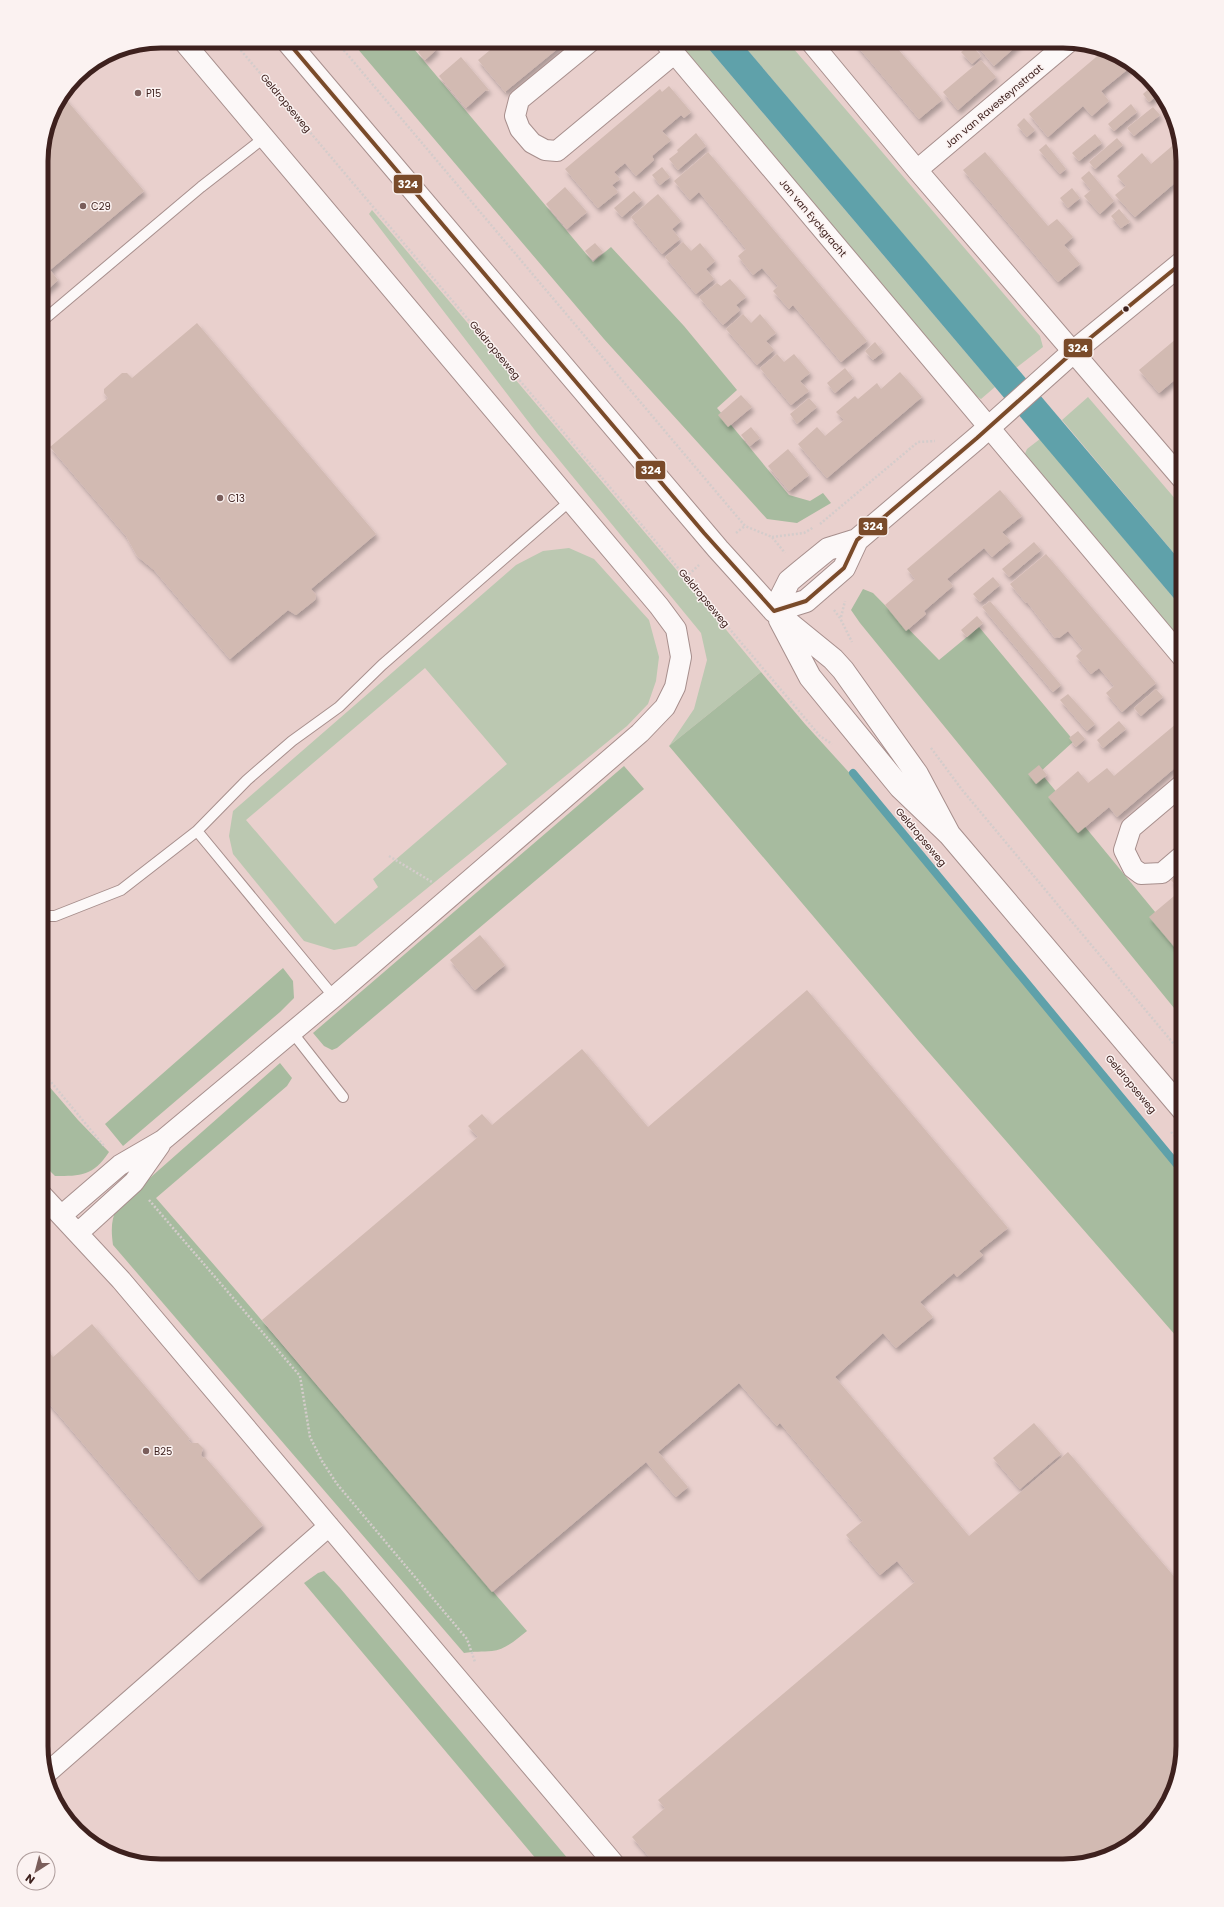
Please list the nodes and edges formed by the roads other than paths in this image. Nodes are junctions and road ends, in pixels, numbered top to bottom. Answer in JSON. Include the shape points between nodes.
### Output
{"nodes":[{"id":1,"x":189,"y":48,"type":"edge"},
{"id":2,"x":293,"y":48,"type":"edge"},
{"id":3,"x":582,"y":48,"type":"edge"},
{"id":4,"x":669,"y":48,"type":"edge"},
{"id":5,"x":671,"y":48,"type":"edge"},
{"id":6,"x":816,"y":48,"type":"edge"},
{"id":7,"x":1062,"y":48,"type":"edge"},
{"id":8,"x":265,"y":137,"type":"junction"},
{"id":9,"x":917,"y":170,"type":"junction"},
{"id":10,"x":1176,"y":268,"type":"edge"},
{"id":11,"x":48,"y":316,"type":"edge"},
{"id":12,"x":1073,"y":352,"type":"junction"},
{"id":13,"x":996,"y":420,"type":"junction"},
{"id":14,"x":1176,"y":472,"type":"edge"},
{"id":15,"x":570,"y":501,"type":"junction"},
{"id":16,"x":857,"y":540,"type":"junction"},
{"id":17,"x":774,"y":611,"type":"junction"},
{"id":18,"x":1176,"y":649,"type":"edge"},
{"id":19,"x":1176,"y":790,"type":"edge"},
{"id":20,"x":197,"y":831,"type":"junction"},
{"id":21,"x":949,"y":834,"type":"junction"},
{"id":22,"x":1176,"y":861,"type":"edge"},
{"id":23,"x":48,"y":916,"type":"edge"},
{"id":24,"x":334,"y":997,"type":"junction"},
{"id":25,"x":292,"y":1032,"type":"junction"},
{"id":26,"x":344,"y":1097,"type":"dead end"},
{"id":27,"x":1176,"y":1102,"type":"edge"},
{"id":28,"x":163,"y":1140,"type":"junction"},
{"id":29,"x":48,"y":1201,"type":"edge"},
{"id":30,"x":62,"y":1216,"type":"junction"},
{"id":31,"x":78,"y":1234,"type":"junction"},
{"id":32,"x":329,"y":1526,"type":"junction"},
{"id":33,"x":51,"y":1770,"type":"edge"},
{"id":34,"x":610,"y":1859,"type":"edge"}],
"edges":[{"from":1,"to":8,"type":"street"},
{"from":2,"to":17,"type":"main road","name":"Geldropseweg","via":[[704,533]]},
{"from":3,"to":4,"type":"street","name":"Jan van Eyckgracht","via":[[519,100],[515,116],[520,129],[532,142],[545,150],[557,151]]},
{"from":5,"to":13,"type":"street","name":"Jan van Eyckgracht"},
{"from":6,"to":9,"type":"street"},
{"from":7,"to":9,"type":"street","name":"Jan van Ravesteynstraat"},
{"from":8,"to":11,"type":"lane","via":[[201,187]]},
{"from":8,"to":15,"type":"street"},
{"from":9,"to":12,"type":"street"},
{"from":10,"to":12,"type":"main road"},
{"from":12,"to":13,"type":"main road"},
{"from":12,"to":14,"type":"street"},
{"from":13,"to":16,"type":"main road"},
{"from":13,"to":18,"type":"street","name":"Jan van Eyckgracht"},
{"from":15,"to":20,"type":"lane","via":[[382,665],[338,707],[292,741],[247,780]]},
{"from":15,"to":24,"type":"street","via":[[676,629],[681,658],[676,687],[665,707],[640,733]]},
{"from":16,"to":17,"type":"main road","via":[[828,549],[789,581]]},
{"from":16,"to":17,"type":"main road","via":[[844,568],[818,591],[806,601]]},
{"from":17,"to":21,"type":"main road","name":"Geldropseweg","via":[[810,677],[900,788]]},
{"from":17,"to":21,"type":"main road","name":"Geldropseweg","via":[[843,670],[917,774]]},
{"from":19,"to":22,"type":"street","via":[[1131,828],[1124,850],[1133,868],[1141,874],[1162,873]]},
{"from":20,"to":23,"type":"lane","via":[[121,890],[55,916]]},
{"from":20,"to":24,"type":"lane"},
{"from":21,"to":27,"type":"main road","name":"Geldropseweg"},
{"from":24,"to":25,"type":"street"},
{"from":25,"to":26,"type":"lane"},
{"from":25,"to":28,"type":"street"},
{"from":28,"to":30,"type":"street","via":[[120,1165]]},
{"from":28,"to":31,"type":"street","via":[[134,1182]]},
{"from":29,"to":30,"type":"street"},
{"from":30,"to":31,"type":"street"},
{"from":31,"to":32,"type":"street","via":[[121,1280]]},
{"from":32,"to":33,"type":"street"},
{"from":32,"to":34,"type":"street"}]}
